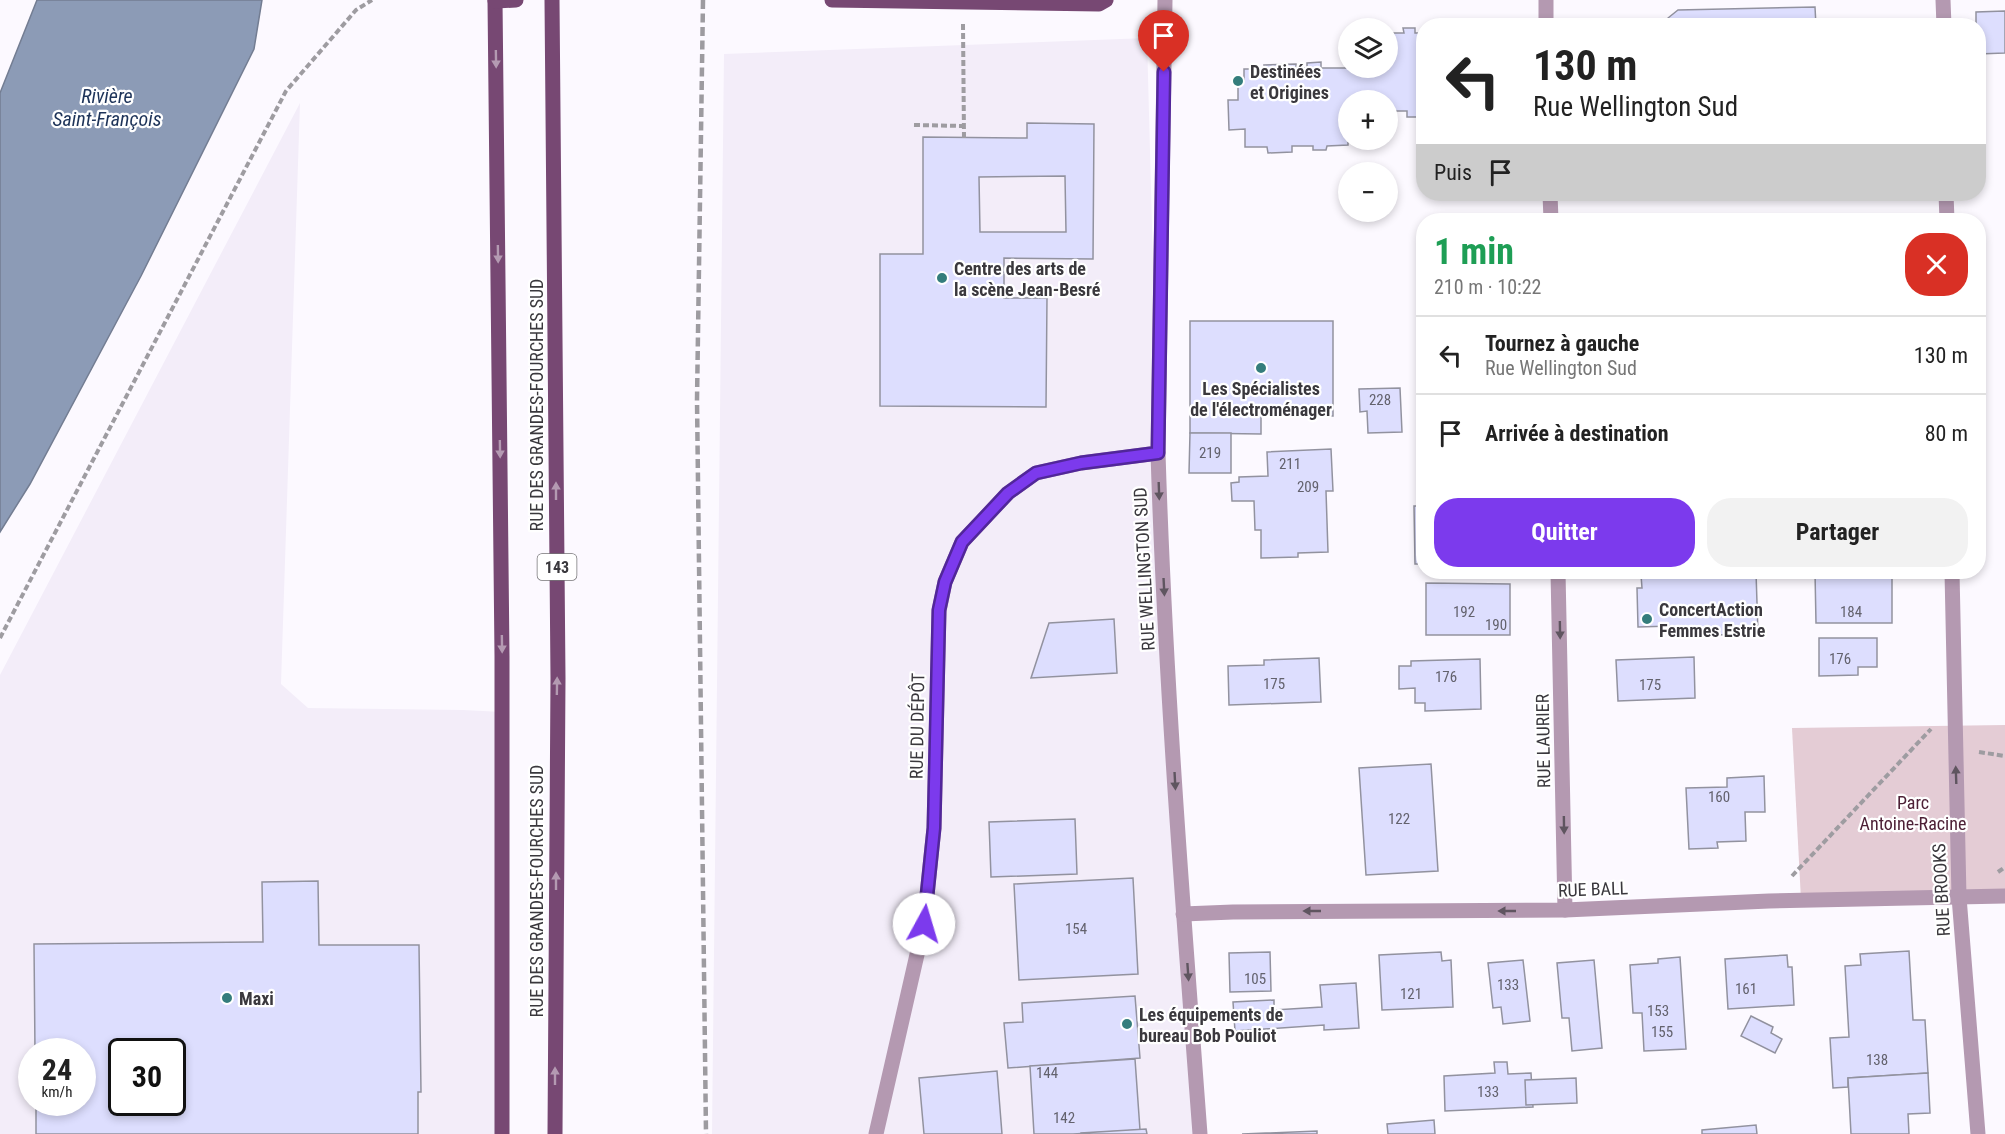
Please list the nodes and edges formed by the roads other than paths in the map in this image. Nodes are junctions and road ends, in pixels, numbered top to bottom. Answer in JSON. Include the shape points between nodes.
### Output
{"nodes":[{"id":1,"x":495,"y":0,"type":"edge"},
{"id":2,"x":516,"y":0,"type":"edge"},
{"id":3,"x":552,"y":0,"type":"edge"},
{"id":4,"x":832,"y":0,"type":"edge"},
{"id":5,"x":1106,"y":0,"type":"edge"},
{"id":6,"x":1165,"y":0,"type":"edge"},
{"id":7,"x":1546,"y":0,"type":"edge"},
{"id":8,"x":1943,"y":0,"type":"edge"},
{"id":9,"x":1546,"y":18,"type":"edge"},
{"id":10,"x":1944,"y":18,"type":"edge"},
{"id":11,"x":1158,"y":453,"type":"junction"},
{"id":12,"x":1558,"y":579,"type":"edge"},
{"id":13,"x":1952,"y":579,"type":"edge"},
{"id":14,"x":2005,"y":896,"type":"edge"},
{"id":15,"x":1959,"y":897,"type":"junction"},
{"id":16,"x":1565,"y":910,"type":"junction"},
{"id":17,"x":1183,"y":914,"type":"junction"},
{"id":18,"x":502,"y":1134,"type":"edge"},
{"id":19,"x":555,"y":1134,"type":"edge"},
{"id":20,"x":876,"y":1134,"type":"edge"},
{"id":21,"x":1200,"y":1134,"type":"edge"},
{"id":22,"x":1978,"y":1134,"type":"edge"}],
"edges":[{"from":1,"to":2,"type":"main road"},
{"from":1,"to":18,"type":"main road","name":"RUE DES GRANDES-FOURCHES SUD","one_way":true},
{"from":19,"to":3,"type":"main road","name":"RUE DES GRANDES-FOURCHES SUD","number":"143","one_way":true,"via":[[558,678]]},
{"from":4,"to":5,"type":"main road","via":[[1099,4]]},
{"from":6,"to":11,"type":"street","name":"RUE WELLINGTON SUD"},
{"from":7,"to":9,"type":"street"},
{"from":8,"to":10,"type":"street"},
{"from":11,"to":17,"type":"street","name":"RUE WELLINGTON SUD","one_way":true},
{"from":11,"to":20,"type":"street","name":"RUE DU DÉPÔT","via":[[1036,473],[1008,493],[962,542],[945,582],[939,610],[934,828],[924,924]]},
{"from":12,"to":16,"type":"street","name":"RUE LAURIER","one_way":true},
{"from":15,"to":13,"type":"street","name":"RUE BROOKS","one_way":true},
{"from":14,"to":15,"type":"street","name":"RUE BALL"},
{"from":15,"to":16,"type":"street","name":"RUE BALL"},
{"from":15,"to":22,"type":"street","name":"RUE BROOKS"},
{"from":16,"to":17,"type":"street","name":"RUE BALL","one_way":true},
{"from":17,"to":21,"type":"street","name":"RUE WELLINGTON SUD","one_way":true}]}
